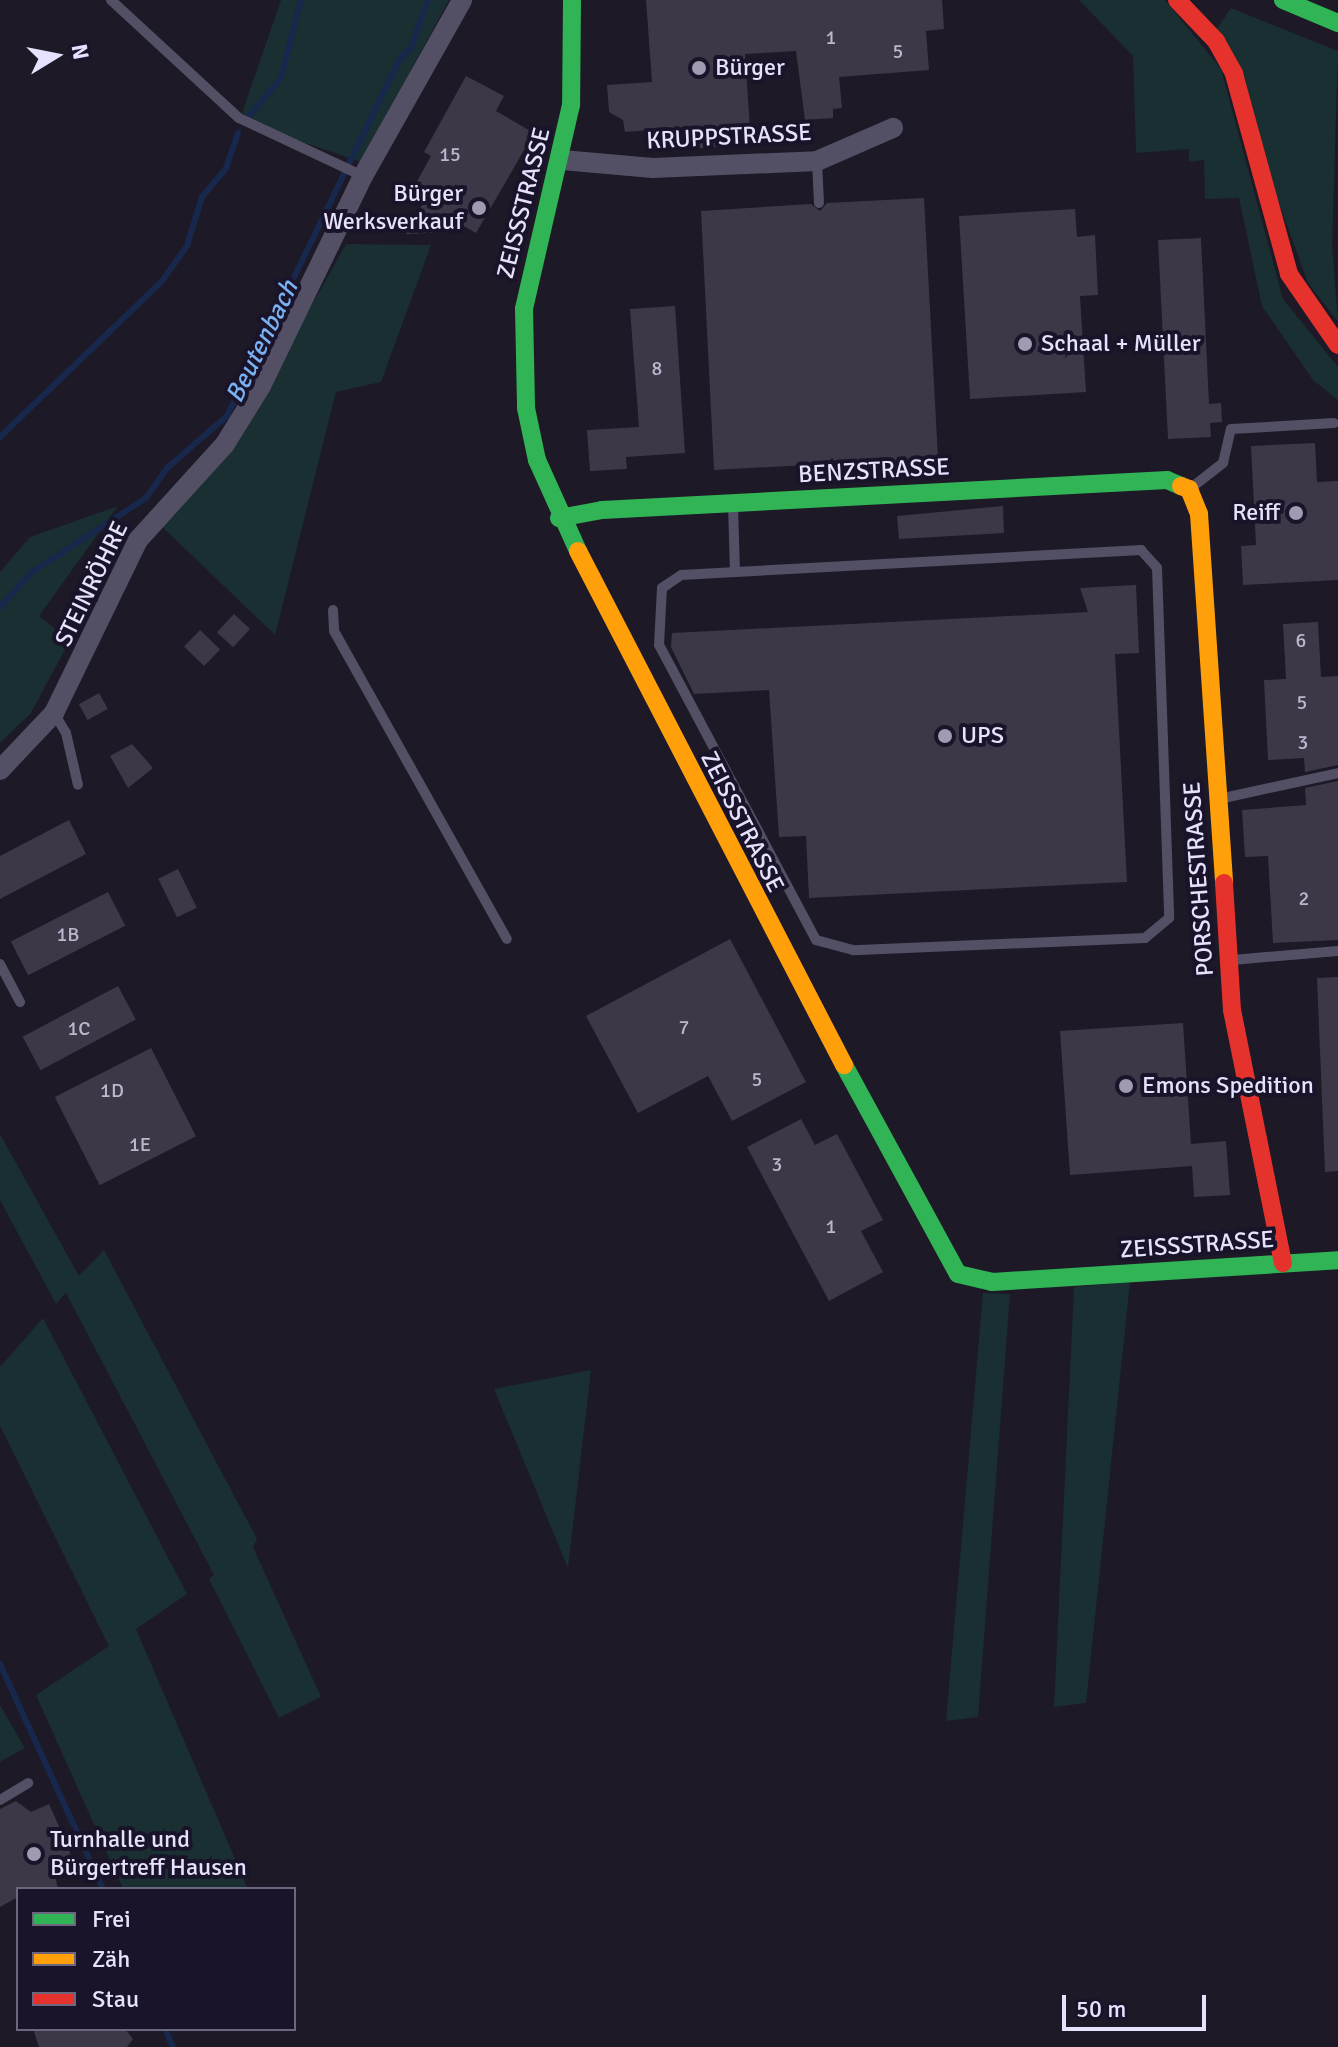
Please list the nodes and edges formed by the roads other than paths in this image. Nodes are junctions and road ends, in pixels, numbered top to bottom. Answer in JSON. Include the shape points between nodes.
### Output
{"nodes":[{"id":1,"x":111,"y":0,"type":"edge"},
{"id":2,"x":462,"y":0,"type":"edge"},
{"id":3,"x":572,"y":0,"type":"edge"},
{"id":4,"x":1177,"y":0,"type":"edge"},
{"id":5,"x":1283,"y":0,"type":"edge"},
{"id":6,"x":1338,"y":23,"type":"edge"},
{"id":7,"x":893,"y":128,"type":"dead end"},
{"id":8,"x":562,"y":160,"type":"junction"},
{"id":9,"x":817,"y":161,"type":"junction"},
{"id":10,"x":358,"y":174,"type":"junction"},
{"id":11,"x":819,"y":203,"type":"dead end"},
{"id":12,"x":1338,"y":345,"type":"edge"},
{"id":13,"x":1334,"y":423,"type":"dead end"},
{"id":14,"x":1189,"y":489,"type":"junction"},
{"id":15,"x":733,"y":503,"type":"junction"},
{"id":16,"x":559,"y":518,"type":"junction"},
{"id":17,"x":735,"y":572,"type":"junction"},
{"id":18,"x":333,"y":610,"type":"dead end"},
{"id":19,"x":54,"y":713,"type":"junction"},
{"id":20,"x":0,"y":770,"type":"edge"},
{"id":21,"x":1338,"y":773,"type":"edge"},
{"id":22,"x":78,"y":785,"type":"dead end"},
{"id":23,"x":1217,"y":800,"type":"junction"},
{"id":24,"x":507,"y":939,"type":"dead end"},
{"id":25,"x":1338,"y":951,"type":"edge"},
{"id":26,"x":1228,"y":960,"type":"junction"},
{"id":27,"x":0,"y":964,"type":"edge"},
{"id":28,"x":20,"y":1002,"type":"dead end"},
{"id":29,"x":1338,"y":1260,"type":"edge"},
{"id":30,"x":1283,"y":1263,"type":"junction"},
{"id":31,"x":28,"y":1783,"type":"dead end"},
{"id":32,"x":0,"y":1800,"type":"edge"}],
"edges":[{"from":1,"to":10,"type":"lane","via":[[232,113]]},
{"from":2,"to":10,"type":"street","name":"STEINRÖHRE"},
{"from":3,"to":8,"type":"main road","name":"ZEISSSTRASSE","via":[[571,93]]},
{"from":4,"to":12,"type":"main road","via":[[1216,41],[1234,74],[1289,274]]},
{"from":5,"to":6,"type":"main road"},
{"from":7,"to":9,"type":"street","name":"KRUPPSTRASSE"},
{"from":8,"to":9,"type":"street","name":"KRUPPSTRASSE","via":[[653,168]]},
{"from":8,"to":16,"type":"main road","name":"ZEISSSTRASSE","via":[[531,260],[523,357],[537,460]]},
{"from":9,"to":11,"type":"lane"},
{"from":10,"to":19,"type":"street","name":"STEINRÖHRE","via":[[261,386],[225,444],[138,540]]},
{"from":13,"to":14,"type":"lane","via":[[1231,429],[1223,463]]},
{"from":14,"to":15,"type":"main road","name":"BENZSTRASSE","via":[[1167,480]]},
{"from":14,"to":23,"type":"main road","name":"PORSCHESTRASSE","via":[[1199,514]]},
{"from":15,"to":16,"type":"main road","name":"BENZSTRASSE"},
{"from":15,"to":17,"type":"lane"},
{"from":16,"to":30,"type":"main road","name":"ZEISSSTRASSE","via":[[958,1274],[992,1282]]},
{"from":17,"to":17,"type":"lane","via":[[1141,550],[1157,568],[1169,918],[1145,938],[853,950],[816,940],[656,632],[662,588],[673,579]]},
{"from":18,"to":24,"type":"lane","via":[[334,631]]},
{"from":19,"to":20,"type":"street","name":"STEINRÖHRE"},
{"from":19,"to":22,"type":"lane","via":[[66,733]]},
{"from":21,"to":23,"type":"lane"},
{"from":23,"to":26,"type":"main road","name":"PORSCHESTRASSE"},
{"from":25,"to":26,"type":"lane"},
{"from":26,"to":30,"type":"main road","name":"PORSCHESTRASSE","via":[[1232,1010]]},
{"from":27,"to":28,"type":"lane"},
{"from":29,"to":30,"type":"main road","name":"ZEISSSTRASSE"},
{"from":31,"to":32,"type":"lane"}]}
